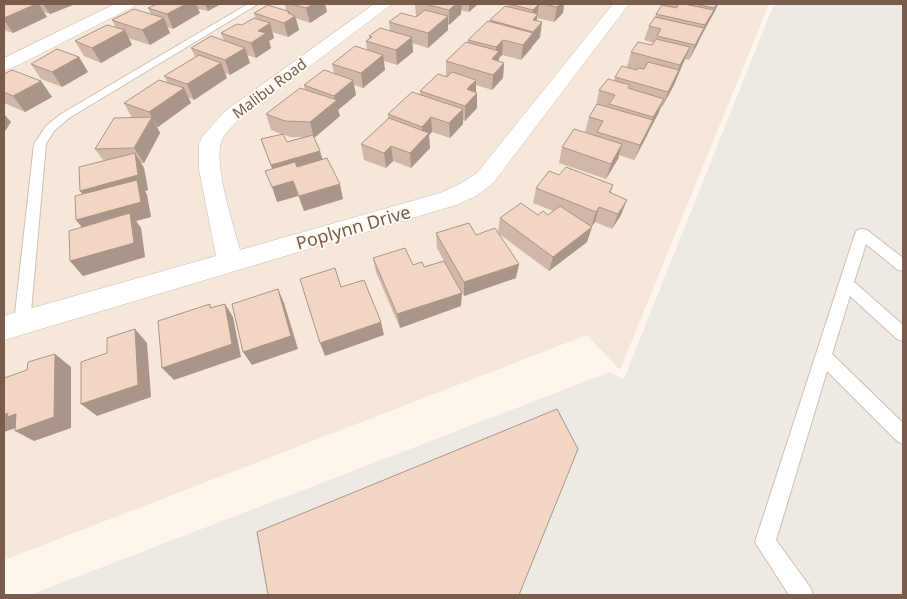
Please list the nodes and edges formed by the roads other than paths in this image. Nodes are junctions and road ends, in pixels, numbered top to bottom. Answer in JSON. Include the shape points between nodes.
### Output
{"nodes":[{"id":1,"x":127,"y":4,"type":"edge"},
{"id":2,"x":254,"y":4,"type":"edge"},
{"id":3,"x":384,"y":4,"type":"edge"},
{"id":4,"x":621,"y":4,"type":"edge"},
{"id":5,"x":4,"y":65,"type":"edge"},
{"id":6,"x":230,"y":262,"type":"junction"},
{"id":7,"x":903,"y":266,"type":"edge"},
{"id":8,"x":846,"y":285,"type":"junction"},
{"id":9,"x":13,"y":325,"type":"edge"},
{"id":10,"x":903,"y":334,"type":"edge"},
{"id":11,"x":824,"y":357,"type":"junction"},
{"id":12,"x":903,"y":435,"type":"edge"},
{"id":13,"x":802,"y":595,"type":"edge"}],
"edges":[{"from":1,"to":5,"type":"street"},
{"from":2,"to":9,"type":"lane","via":[[65,116],[44,135]]},
{"from":3,"to":6,"type":"street","name":"Malibu Road","via":[[230,116],[215,135],[208,160]]},
{"from":4,"to":6,"type":"street","name":"Poplynn Drive","via":[[485,178],[468,190],[448,199]]},
{"from":6,"to":9,"type":"street","name":"Poplynn Drive"},
{"from":7,"to":8,"type":"lane","via":[[862,234]]},
{"from":8,"to":10,"type":"lane"},
{"from":8,"to":11,"type":"lane"},
{"from":11,"to":12,"type":"lane"},
{"from":11,"to":13,"type":"lane","via":[[765,542]]}]}
